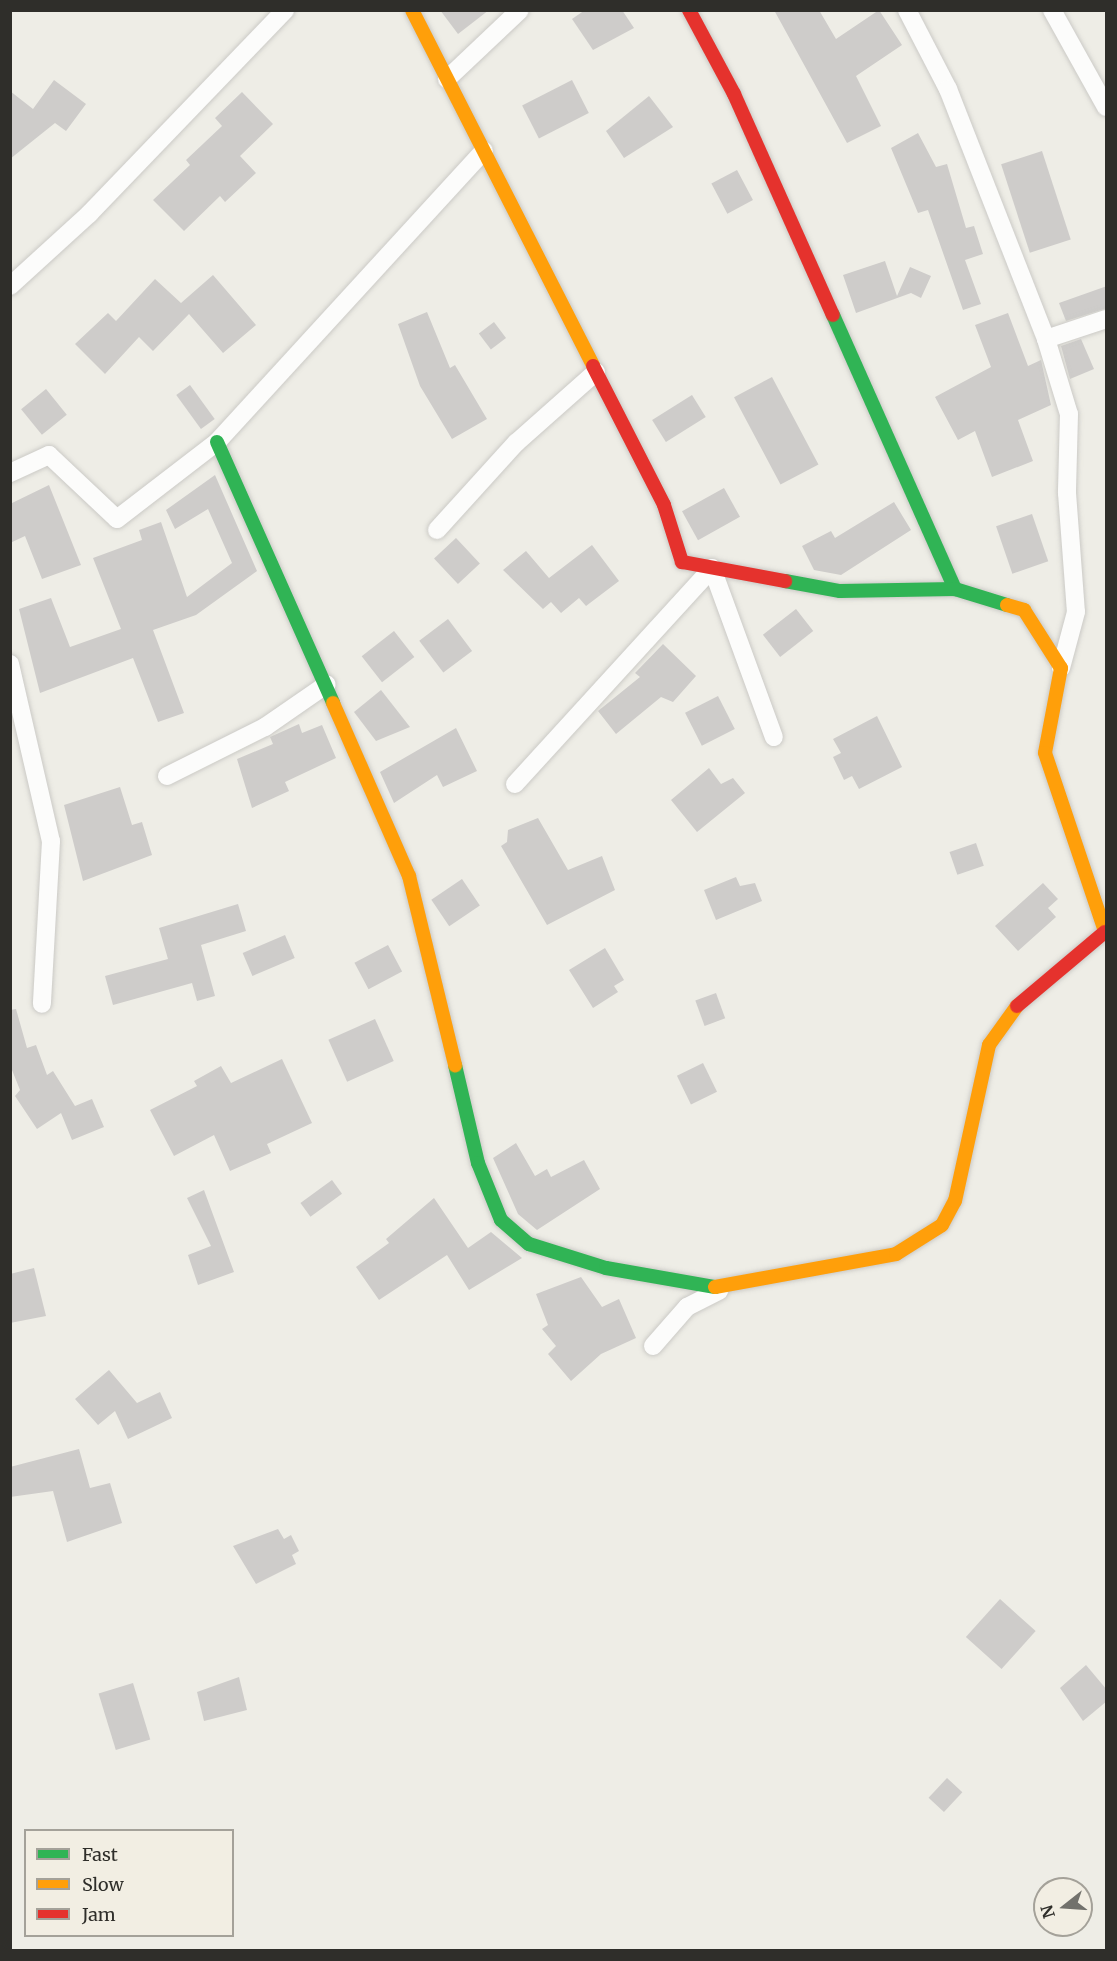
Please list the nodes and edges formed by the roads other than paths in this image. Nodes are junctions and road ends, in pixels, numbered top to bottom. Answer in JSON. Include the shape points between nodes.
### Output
{"nodes":[{"id":1,"x":285,"y":10,"type":"edge"},
{"id":2,"x":412,"y":10,"type":"edge"},
{"id":3,"x":520,"y":10,"type":"edge"},
{"id":4,"x":689,"y":10,"type":"edge"},
{"id":5,"x":907,"y":10,"type":"edge"},
{"id":6,"x":1052,"y":10,"type":"edge"},
{"id":7,"x":447,"y":79,"type":"junction"},
{"id":8,"x":1107,"y":107,"type":"edge"},
{"id":9,"x":484,"y":152,"type":"junction"},
{"id":10,"x":10,"y":286,"type":"edge"},
{"id":11,"x":1107,"y":319,"type":"edge"},
{"id":12,"x":1046,"y":339,"type":"junction"},
{"id":13,"x":596,"y":372,"type":"junction"},
{"id":14,"x":217,"y":442,"type":"junction"},
{"id":15,"x":10,"y":472,"type":"edge"},
{"id":16,"x":437,"y":530,"type":"dead end"},
{"id":17,"x":712,"y":568,"type":"junction"},
{"id":18,"x":955,"y":589,"type":"junction"},
{"id":19,"x":10,"y":664,"type":"edge"},
{"id":20,"x":1061,"y":668,"type":"junction"},
{"id":21,"x":327,"y":684,"type":"junction"},
{"id":22,"x":16,"y":720,"type":"edge"},
{"id":23,"x":774,"y":737,"type":"dead end"},
{"id":24,"x":167,"y":776,"type":"dead end"},
{"id":25,"x":515,"y":784,"type":"dead end"},
{"id":26,"x":1106,"y":933,"type":"edge"},
{"id":27,"x":42,"y":1004,"type":"dead end"},
{"id":28,"x":724,"y":1289,"type":"junction"},
{"id":29,"x":653,"y":1346,"type":"dead end"}],
"edges":[{"from":1,"to":10,"type":"street","via":[[90,214]]},
{"from":2,"to":7,"type":"street"},
{"from":3,"to":7,"type":"street"},
{"from":4,"to":18,"type":"street","via":[[734,94]]},
{"from":5,"to":12,"type":"street","via":[[948,89]]},
{"from":6,"to":8,"type":"street"},
{"from":7,"to":9,"type":"street"},
{"from":9,"to":13,"type":"street"},
{"from":9,"to":14,"type":"street"},
{"from":11,"to":12,"type":"street"},
{"from":12,"to":20,"type":"street","via":[[1069,414],[1067,494],[1076,612]]},
{"from":13,"to":16,"type":"street","via":[[516,443]]},
{"from":13,"to":17,"type":"street","via":[[664,505],[682,562]]},
{"from":14,"to":15,"type":"street","via":[[117,519],[49,455]]},
{"from":14,"to":21,"type":"street"},
{"from":17,"to":18,"type":"street","via":[[840,591]]},
{"from":17,"to":23,"type":"street"},
{"from":17,"to":25,"type":"street","via":[[537,753]]},
{"from":18,"to":20,"type":"street","via":[[1024,610]]},
{"from":19,"to":22,"type":"street"},
{"from":20,"to":26,"type":"street","via":[[1045,753]]},
{"from":21,"to":24,"type":"street","via":[[265,727]]},
{"from":21,"to":28,"type":"street","via":[[409,876],[478,1163],[501,1220],[529,1244],[606,1268]]},
{"from":22,"to":27,"type":"street","via":[[51,841]]},
{"from":26,"to":28,"type":"street","via":[[1027,993],[989,1045],[955,1200],[942,1225],[896,1254]]},
{"from":28,"to":29,"type":"street","via":[[687,1307]]}]}
